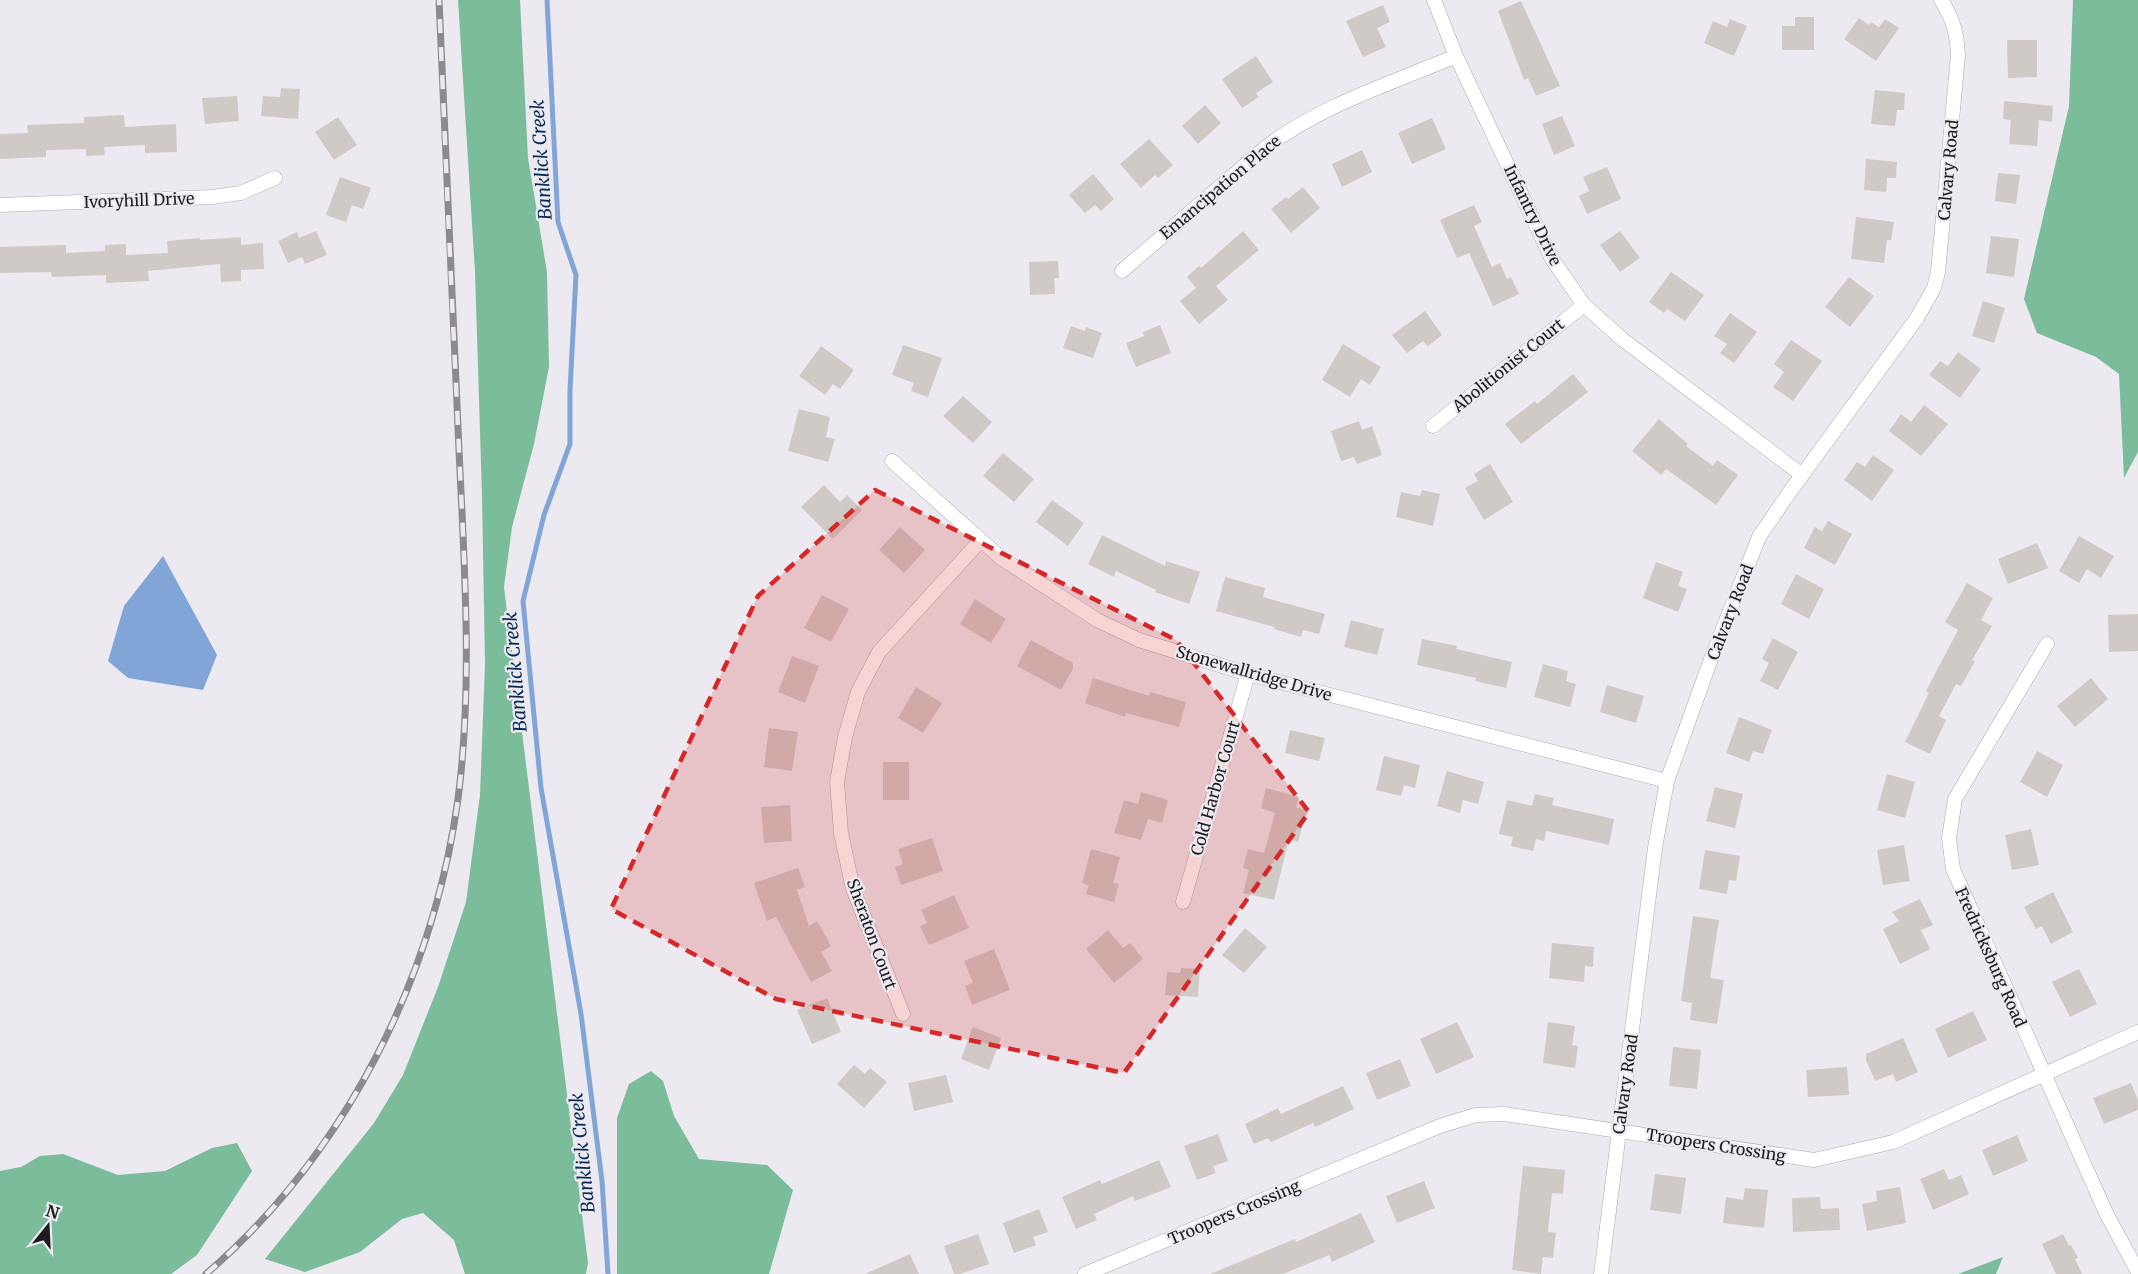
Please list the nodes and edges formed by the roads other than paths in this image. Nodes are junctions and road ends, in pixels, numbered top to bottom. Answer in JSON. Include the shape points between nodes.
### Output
{"nodes":[{"id":1,"x":1434,"y":0,"type":"edge"},
{"id":2,"x":1941,"y":0,"type":"edge"},
{"id":3,"x":1456,"y":56,"type":"junction"},
{"id":4,"x":275,"y":178,"type":"dead end"},
{"id":5,"x":0,"y":205,"type":"edge"},
{"id":6,"x":1122,"y":271,"type":"dead end"},
{"id":7,"x":1584,"y":305,"type":"junction"},
{"id":8,"x":1433,"y":426,"type":"dead end"},
{"id":9,"x":892,"y":461,"type":"dead end"},
{"id":10,"x":1802,"y":475,"type":"junction"},
{"id":11,"x":980,"y":541,"type":"junction"},
{"id":12,"x":2047,"y":644,"type":"dead end"},
{"id":13,"x":1248,"y":674,"type":"junction"},
{"id":14,"x":1668,"y":782,"type":"junction"},
{"id":15,"x":1182,"y":902,"type":"dead end"},
{"id":16,"x":903,"y":1014,"type":"dead end"},
{"id":17,"x":2138,"y":1032,"type":"edge"},
{"id":18,"x":2043,"y":1075,"type":"junction"},
{"id":19,"x":1618,"y":1130,"type":"junction"},
{"id":20,"x":2138,"y":1272,"type":"edge"},
{"id":21,"x":1085,"y":1274,"type":"edge"},
{"id":22,"x":1601,"y":1274,"type":"edge"}],
"edges":[{"from":1,"to":3,"type":"street","name":"Infantry Drive"},
{"from":2,"to":10,"type":"street","name":"Calvary Road","via":[[1950,13],[1959,55],[1934,288],[1917,318]]},
{"from":3,"to":6,"type":"street","name":"Emancipation Place","via":[[1289,129]]},
{"from":3,"to":7,"type":"street","name":"Infantry Drive","via":[[1552,259]]},
{"from":4,"to":5,"type":"street","name":"Ivoryhill Drive","via":[[241,193],[212,197]]},
{"from":7,"to":8,"type":"street","name":"Abolitionist Court"},
{"from":7,"to":10,"type":"street","name":"Infantry Drive","via":[[1622,339]]},
{"from":9,"to":11,"type":"street","name":"Stonewallridge Drive"},
{"from":10,"to":14,"type":"street","name":"Calvary Road","via":[[1760,537]]},
{"from":11,"to":13,"type":"street","name":"Stonewallridge Drive","via":[[1097,620],[1139,640]]},
{"from":11,"to":16,"type":"street","name":"Sheraton Court","via":[[879,652],[858,692],[837,782],[841,833],[853,890]]},
{"from":12,"to":18,"type":"street","name":"Fredricksburg Road","via":[[1955,799],[1949,838],[1953,869]]},
{"from":13,"to":14,"type":"street","name":"Stonewallridge Drive"},
{"from":13,"to":15,"type":"street","name":"Cold Harbor Court"},
{"from":14,"to":19,"type":"street","name":"Calvary Road","via":[[1655,848]]},
{"from":17,"to":18,"type":"street","name":"Troopers Crossing"},
{"from":18,"to":19,"type":"street","name":"Troopers Crossing","via":[[1893,1142],[1814,1160]]},
{"from":18,"to":20,"type":"street","name":"Fredricksburg Road","via":[[2106,1213]]},
{"from":19,"to":21,"type":"street","name":"Troopers Crossing","via":[[1504,1114],[1476,1115]]},
{"from":19,"to":22,"type":"street","name":"Calvary Road"}]}
